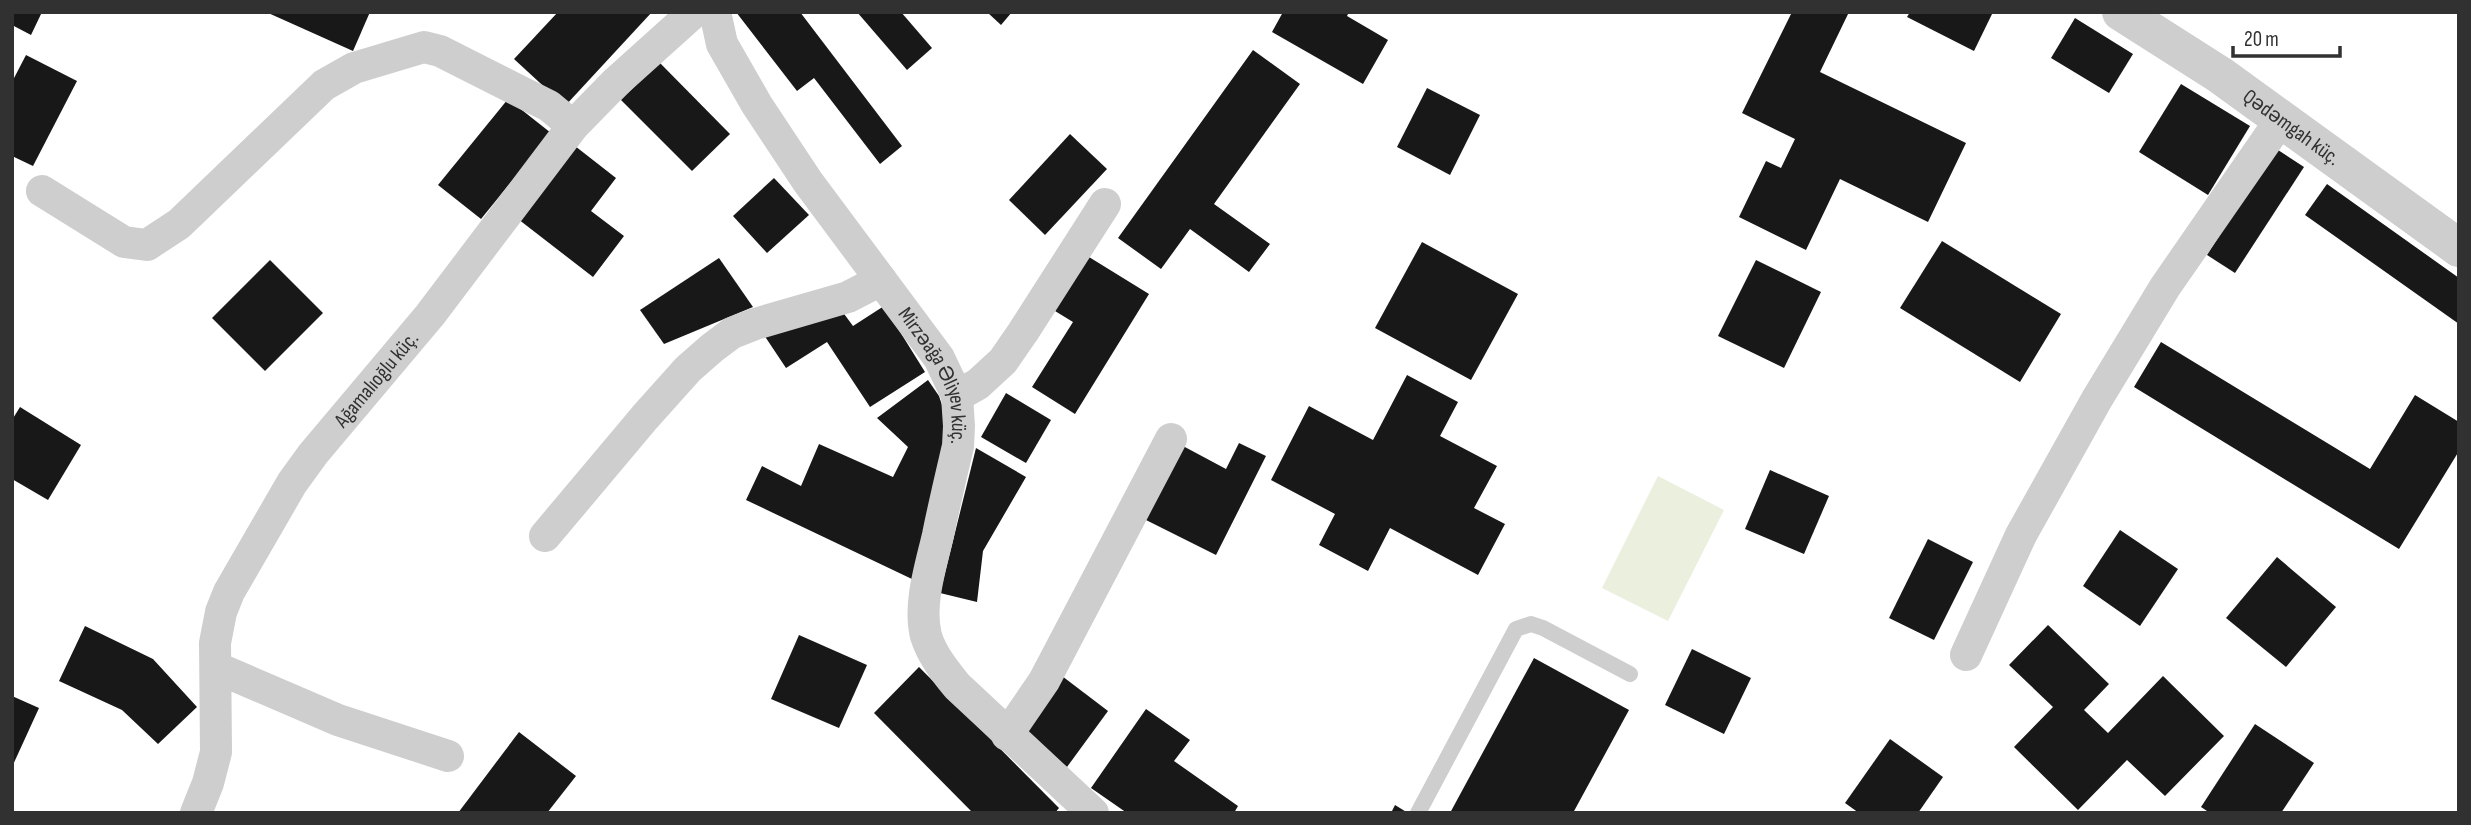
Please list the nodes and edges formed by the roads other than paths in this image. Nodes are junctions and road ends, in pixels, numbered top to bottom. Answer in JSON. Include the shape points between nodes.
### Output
{"nodes":[{"id":1,"x":694,"y":12,"type":"edge"},
{"id":2,"x":715,"y":12,"type":"edge"},
{"id":3,"x":2122,"y":12,"type":"edge"},
{"id":4,"x":2282,"y":118,"type":"junction"},
{"id":5,"x":573,"y":126,"type":"junction"},
{"id":6,"x":43,"y":191,"type":"dead end"},
{"id":7,"x":1105,"y":204,"type":"dead end"},
{"id":8,"x":2459,"y":248,"type":"edge"},
{"id":9,"x":881,"y":280,"type":"junction"},
{"id":10,"x":957,"y":396,"type":"junction"},
{"id":11,"x":1171,"y":439,"type":"dead end"},
{"id":12,"x":545,"y":536,"type":"dead end"},
{"id":13,"x":1966,"y":655,"type":"dead end"},
{"id":14,"x":216,"y":668,"type":"junction"},
{"id":15,"x":1630,"y":674,"type":"dead end"},
{"id":16,"x":1007,"y":735,"type":"junction"},
{"id":17,"x":448,"y":756,"type":"dead end"},
{"id":18,"x":196,"y":813,"type":"edge"},
{"id":19,"x":1093,"y":813,"type":"edge"},
{"id":20,"x":1418,"y":813,"type":"edge"}],
"edges":[{"from":1,"to":5,"type":"street","name":"Ağamalıoğlu küç."},
{"from":2,"to":9,"type":"street","name":"Mirzəağa Əliyev küç.","via":[[722,44],[757,105]]},
{"from":3,"to":4,"type":"street","name":"Qədəmgah küç."},
{"from":4,"to":8,"type":"street","name":"Qədəmgah küç."},
{"from":4,"to":13,"type":"street","via":[[2165,287],[2097,399],[2021,536]]},
{"from":5,"to":6,"type":"street","via":[[549,106],[424,47],[354,68],[324,85],[178,225],[147,245],[124,242]]},
{"from":5,"to":14,"type":"street","name":"Ağamalıoğlu küç.","via":[[458,279],[292,483],[229,592],[215,643]]},
{"from":7,"to":10,"type":"street","via":[[1003,361]]},
{"from":9,"to":10,"type":"street","name":"Mirzəağa Əliyev küç.","via":[[939,358]]},
{"from":9,"to":12,"type":"street","via":[[848,297],[732,333],[712,348],[645,416]]},
{"from":10,"to":16,"type":"street","name":"Mirzəağa Əliyev küç.","via":[[958,446],[928,581],[926,634],[948,675]]},
{"from":11,"to":16,"type":"street","via":[[1044,681]]},
{"from":14,"to":17,"type":"street","via":[[338,720]]},
{"from":14,"to":18,"type":"street","name":"Ağamalıoğlu küç.","via":[[216,752]]},
{"from":15,"to":20,"type":"lane","via":[[1543,628],[1531,624],[1516,629]]},
{"from":16,"to":19,"type":"street","name":"Mirzəağa Əliyev küç."}]}
